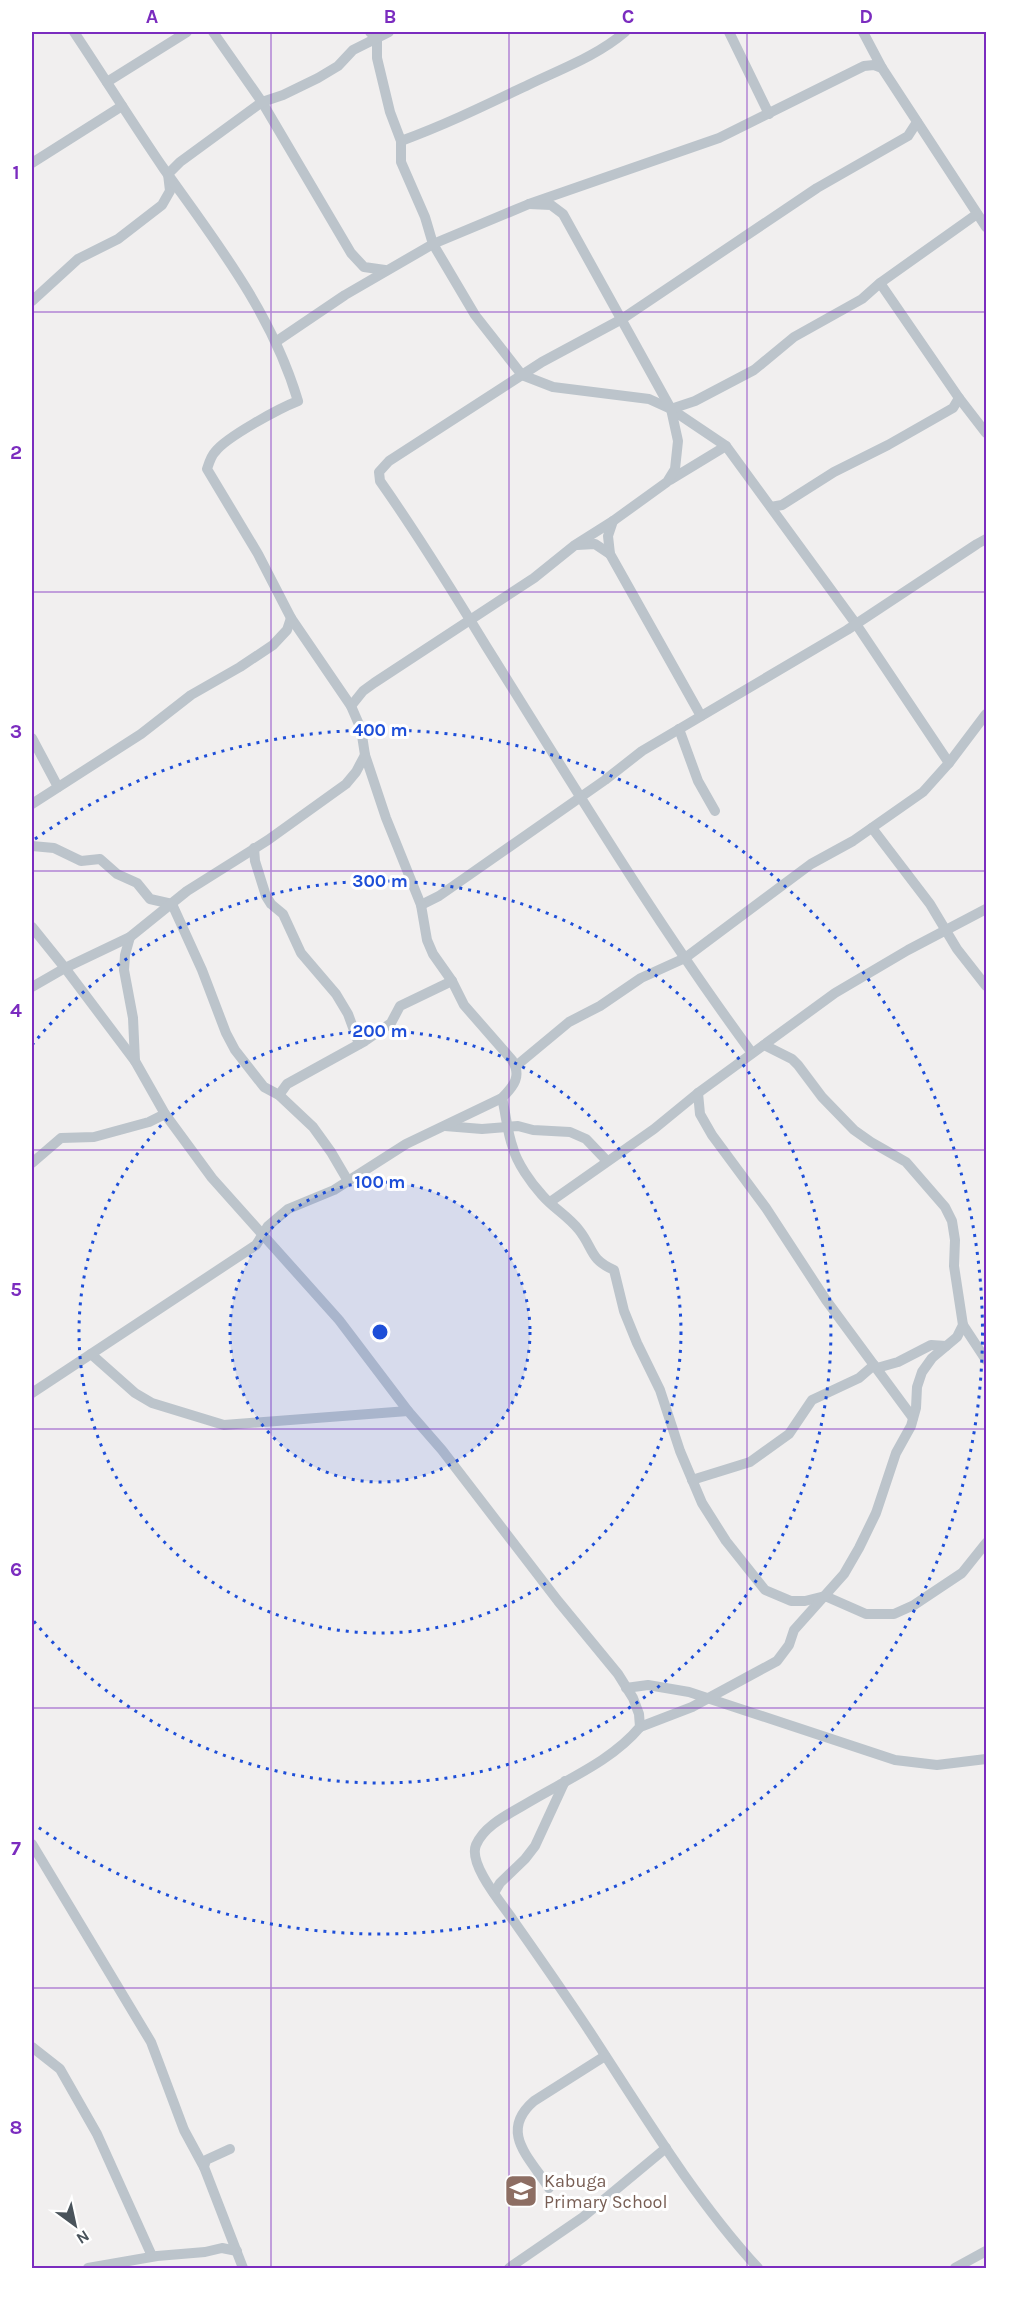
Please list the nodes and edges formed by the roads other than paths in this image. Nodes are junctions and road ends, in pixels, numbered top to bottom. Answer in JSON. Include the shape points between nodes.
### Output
{"nodes":[{"id":1,"x":74,"y":32,"type":"edge"},
{"id":2,"x":187,"y":32,"type":"edge"},
{"id":3,"x":213,"y":32,"type":"edge"},
{"id":4,"x":389,"y":32,"type":"edge"},
{"id":5,"x":626,"y":32,"type":"edge"},
{"id":6,"x":729,"y":32,"type":"edge"},
{"id":7,"x":863,"y":32,"type":"edge"},
{"id":8,"x":374,"y":35,"type":"edge"},
{"id":9,"x":882,"y":68,"type":"junction"},
{"id":10,"x":107,"y":82,"type":"junction"},
{"id":11,"x":262,"y":102,"type":"junction"},
{"id":12,"x":122,"y":106,"type":"junction"},
{"id":13,"x":769,"y":114,"type":"junction"},
{"id":14,"x":917,"y":122,"type":"junction"},
{"id":15,"x":401,"y":141,"type":"junction"},
{"id":16,"x":32,"y":163,"type":"edge"},
{"id":17,"x":168,"y":174,"type":"junction"},
{"id":18,"x":530,"y":204,"type":"junction"},
{"id":19,"x":977,"y":214,"type":"junction"},
{"id":20,"x":987,"y":227,"type":"edge"},
{"id":21,"x":433,"y":244,"type":"junction"},
{"id":22,"x":385,"y":270,"type":"junction"},
{"id":23,"x":879,"y":283,"type":"junction"},
{"id":24,"x":32,"y":301,"type":"edge"},
{"id":25,"x":622,"y":319,"type":"junction"},
{"id":26,"x":276,"y":341,"type":"junction"},
{"id":27,"x":522,"y":375,"type":"junction"},
{"id":28,"x":959,"y":398,"type":"junction"},
{"id":29,"x":671,"y":409,"type":"junction"},
{"id":30,"x":987,"y":433,"type":"edge"},
{"id":31,"x":726,"y":446,"type":"junction"},
{"id":32,"x":667,"y":482,"type":"junction"},
{"id":33,"x":771,"y":507,"type":"junction"},
{"id":34,"x":613,"y":521,"type":"junction"},
{"id":35,"x":987,"y":539,"type":"edge"},
{"id":36,"x":575,"y":545,"type":"junction"},
{"id":37,"x":610,"y":554,"type":"junction"},
{"id":38,"x":291,"y":618,"type":"junction"},
{"id":39,"x":470,"y":619,"type":"junction"},
{"id":40,"x":856,"y":624,"type":"junction"},
{"id":41,"x":351,"y":705,"type":"junction"},
{"id":42,"x":987,"y":714,"type":"edge"},
{"id":43,"x":701,"y":716,"type":"junction"},
{"id":44,"x":679,"y":729,"type":"junction"},
{"id":45,"x":32,"y":738,"type":"edge"},
{"id":46,"x":365,"y":755,"type":"junction"},
{"id":47,"x":949,"y":763,"type":"junction"},
{"id":48,"x":58,"y":787,"type":"junction"},
{"id":49,"x":581,"y":796,"type":"junction"},
{"id":50,"x":32,"y":804,"type":"edge"},
{"id":51,"x":715,"y":811,"type":"dead end"},
{"id":52,"x":872,"y":828,"type":"junction"},
{"id":53,"x":32,"y":846,"type":"edge"},
{"id":54,"x":254,"y":848,"type":"junction"},
{"id":55,"x":172,"y":904,"type":"junction"},
{"id":56,"x":420,"y":905,"type":"junction"},
{"id":57,"x":987,"y":909,"type":"edge"},
{"id":58,"x":32,"y":927,"type":"edge"},
{"id":59,"x":947,"y":930,"type":"junction"},
{"id":60,"x":130,"y":936,"type":"junction"},
{"id":61,"x":685,"y":958,"type":"junction"},
{"id":62,"x":65,"y":968,"type":"junction"},
{"id":63,"x":452,"y":981,"type":"junction"},
{"id":64,"x":987,"y":986,"type":"edge"},
{"id":65,"x":32,"y":987,"type":"edge"},
{"id":66,"x":359,"y":1044,"type":"junction"},
{"id":67,"x":764,"y":1045,"type":"junction"},
{"id":68,"x":752,"y":1053,"type":"junction"},
{"id":69,"x":135,"y":1061,"type":"junction"},
{"id":70,"x":516,"y":1066,"type":"junction"},
{"id":71,"x":698,"y":1093,"type":"junction"},
{"id":72,"x":279,"y":1095,"type":"junction"},
{"id":73,"x":502,"y":1098,"type":"junction"},
{"id":74,"x":165,"y":1114,"type":"junction"},
{"id":75,"x":443,"y":1126,"type":"junction"},
{"id":76,"x":509,"y":1126,"type":"junction"},
{"id":77,"x":607,"y":1161,"type":"junction"},
{"id":78,"x":32,"y":1163,"type":"edge"},
{"id":79,"x":348,"y":1181,"type":"junction"},
{"id":80,"x":550,"y":1202,"type":"junction"},
{"id":81,"x":263,"y":1234,"type":"junction"},
{"id":82,"x":963,"y":1325,"type":"junction"},
{"id":83,"x":946,"y":1346,"type":"junction"},
{"id":84,"x":90,"y":1354,"type":"junction"},
{"id":85,"x":987,"y":1360,"type":"edge"},
{"id":86,"x":875,"y":1366,"type":"junction"},
{"id":87,"x":32,"y":1394,"type":"edge"},
{"id":88,"x":408,"y":1411,"type":"junction"},
{"id":89,"x":913,"y":1418,"type":"junction"},
{"id":90,"x":692,"y":1480,"type":"junction"},
{"id":91,"x":984,"y":1550,"type":"edge"},
{"id":92,"x":825,"y":1596,"type":"junction"},
{"id":93,"x":626,"y":1688,"type":"junction"},
{"id":94,"x":706,"y":1698,"type":"junction"},
{"id":95,"x":640,"y":1727,"type":"junction"},
{"id":96,"x":987,"y":1759,"type":"edge"},
{"id":97,"x":565,"y":1781,"type":"junction"},
{"id":98,"x":32,"y":1844,"type":"edge"},
{"id":99,"x":494,"y":1893,"type":"junction"},
{"id":100,"x":32,"y":2047,"type":"edge"},
{"id":101,"x":605,"y":2056,"type":"junction"},
{"id":102,"x":666,"y":2148,"type":"junction"},
{"id":103,"x":230,"y":2149,"type":"dead end"},
{"id":104,"x":204,"y":2167,"type":"junction"},
{"id":105,"x":549,"y":2188,"type":"dead end"},
{"id":106,"x":987,"y":2251,"type":"edge"},
{"id":107,"x":237,"y":2252,"type":"junction"},
{"id":108,"x":152,"y":2256,"type":"junction"},
{"id":109,"x":88,"y":2268,"type":"edge"},
{"id":110,"x":243,"y":2268,"type":"edge"},
{"id":111,"x":509,"y":2268,"type":"edge"},
{"id":112,"x":758,"y":2268,"type":"edge"},
{"id":113,"x":955,"y":2268,"type":"edge"}],
"edges":[{"from":1,"to":10,"type":"street"},
{"from":2,"to":10,"type":"street"},
{"from":3,"to":11,"type":"street"},
{"from":4,"to":8,"type":"street"},
{"from":5,"to":15,"type":"street","via":[[609,46],[558,71]]},
{"from":6,"to":13,"type":"street"},
{"from":7,"to":9,"type":"street"},
{"from":8,"to":11,"type":"street","via":[[318,78]]},
{"from":8,"to":15,"type":"street","via":[[390,112]]},
{"from":9,"to":13,"type":"street","via":[[864,66]]},
{"from":9,"to":14,"type":"street"},
{"from":10,"to":12,"type":"street"},
{"from":11,"to":17,"type":"street"},
{"from":11,"to":22,"type":"street","via":[[351,253],[364,267]]},
{"from":12,"to":16,"type":"street"},
{"from":12,"to":17,"type":"street"},
{"from":13,"to":18,"type":"street","via":[[701,146]]},
{"from":14,"to":19,"type":"street"},
{"from":14,"to":25,"type":"street","via":[[908,136],[816,188]]},
{"from":15,"to":21,"type":"street","via":[[401,162]]},
{"from":17,"to":24,"type":"street","via":[[170,191],[162,205],[118,239],[78,259]]},
{"from":17,"to":26,"type":"street","via":[[246,288]]},
{"from":18,"to":21,"type":"street"},
{"from":18,"to":25,"type":"street","via":[[551,205],[563,214]]},
{"from":19,"to":20,"type":"street"},
{"from":19,"to":23,"type":"street"},
{"from":21,"to":22,"type":"street"},
{"from":21,"to":27,"type":"street","via":[[475,315]]},
{"from":22,"to":26,"type":"street"},
{"from":23,"to":28,"type":"street"},
{"from":23,"to":29,"type":"street","via":[[852,305],[794,337],[741,378]]},
{"from":25,"to":27,"type":"street"},
{"from":25,"to":29,"type":"street"},
{"from":26,"to":38,"type":"street","via":[[298,401],[228,439],[213,453],[207,469]]},
{"from":27,"to":29,"type":"street","via":[[553,387],[649,399]]},
{"from":27,"to":39,"type":"street","via":[[389,461],[379,472],[380,481]]},
{"from":28,"to":30,"type":"street"},
{"from":28,"to":33,"type":"street","via":[[953,408],[834,472],[782,505]]},
{"from":29,"to":31,"type":"street"},
{"from":29,"to":32,"type":"street","via":[[678,460]]},
{"from":31,"to":32,"type":"street"},
{"from":31,"to":33,"type":"street"},
{"from":32,"to":34,"type":"street"},
{"from":33,"to":40,"type":"street"},
{"from":34,"to":36,"type":"street"},
{"from":34,"to":37,"type":"street","via":[[608,536]]},
{"from":35,"to":40,"type":"street"},
{"from":36,"to":37,"type":"street","via":[[595,544]]},
{"from":36,"to":39,"type":"street","via":[[534,578]]},
{"from":37,"to":43,"type":"street"},
{"from":38,"to":41,"type":"street"},
{"from":38,"to":48,"type":"street","via":[[287,630],[273,645],[191,695],[141,734]]},
{"from":39,"to":41,"type":"street","via":[[374,683]]},
{"from":39,"to":49,"type":"street"},
{"from":40,"to":43,"type":"street"},
{"from":40,"to":47,"type":"street"},
{"from":41,"to":46,"type":"street","via":[[361,729]]},
{"from":42,"to":47,"type":"street"},
{"from":43,"to":44,"type":"street"},
{"from":44,"to":49,"type":"street"},
{"from":44,"to":51,"type":"street","via":[[698,781]]},
{"from":45,"to":48,"type":"street"},
{"from":46,"to":54,"type":"street","via":[[346,784]]},
{"from":46,"to":56,"type":"street"},
{"from":47,"to":52,"type":"street","via":[[923,792]]},
{"from":48,"to":50,"type":"street"},
{"from":49,"to":56,"type":"street","via":[[439,896]]},
{"from":49,"to":61,"type":"street"},
{"from":52,"to":59,"type":"street"},
{"from":52,"to":61,"type":"street","via":[[811,864]]},
{"from":53,"to":55,"type":"street","via":[[54,848],[81,861],[100,859],[117,874],[137,883],[150,898]]},
{"from":54,"to":55,"type":"street"},
{"from":54,"to":66,"type":"street","via":[[266,896],[283,914],[301,953],[336,994]]},
{"from":55,"to":60,"type":"street"},
{"from":55,"to":72,"type":"street","via":[[226,1033],[264,1087]]},
{"from":56,"to":63,"type":"street","via":[[427,940]]},
{"from":57,"to":59,"type":"street"},
{"from":58,"to":62,"type":"street"},
{"from":59,"to":64,"type":"street"},
{"from":59,"to":67,"type":"street","via":[[835,993]]},
{"from":60,"to":62,"type":"street"},
{"from":60,"to":69,"type":"street","via":[[124,970],[133,1018]]},
{"from":61,"to":68,"type":"street"},
{"from":61,"to":70,"type":"street","via":[[641,978],[569,1023]]},
{"from":62,"to":65,"type":"street"},
{"from":62,"to":69,"type":"street"},
{"from":63,"to":66,"type":"street","via":[[400,1006],[389,1024]]},
{"from":63,"to":70,"type":"street","via":[[464,1005]]},
{"from":66,"to":72,"type":"street","via":[[287,1084]]},
{"from":67,"to":68,"type":"street"},
{"from":67,"to":82,"type":"street","via":[[792,1059],[854,1130],[906,1161],[945,1207],[952,1221]]},
{"from":68,"to":71,"type":"street"},
{"from":69,"to":74,"type":"street"},
{"from":70,"to":73,"type":"street","via":[[514,1087]]},
{"from":71,"to":77,"type":"street"},
{"from":71,"to":86,"type":"street","via":[[700,1114],[712,1135]]},
{"from":72,"to":79,"type":"street","via":[[317,1132]]},
{"from":73,"to":75,"type":"street"},
{"from":73,"to":76,"type":"street"},
{"from":74,"to":78,"type":"street","via":[[94,1137],[62,1138]]},
{"from":74,"to":81,"type":"street","via":[[212,1178]]},
{"from":75,"to":76,"type":"street"},
{"from":75,"to":79,"type":"street"},
{"from":76,"to":77,"type":"street","via":[[576,1134],[595,1146]]},
{"from":76,"to":80,"type":"street","via":[[513,1151]]},
{"from":77,"to":80,"type":"street"},
{"from":79,"to":81,"type":"street","via":[[288,1209]]},
{"from":80,"to":90,"type":"street","via":[[580,1231],[597,1260],[615,1271],[624,1311],[660,1390]]},
{"from":81,"to":84,"type":"street","via":[[255,1245]]},
{"from":81,"to":88,"type":"street","via":[[339,1320]]},
{"from":82,"to":83,"type":"street"},
{"from":82,"to":85,"type":"street"},
{"from":83,"to":86,"type":"street","via":[[931,1345],[898,1362]]},
{"from":83,"to":89,"type":"street","via":[[922,1372]]},
{"from":84,"to":87,"type":"street"},
{"from":84,"to":88,"type":"street","via":[[152,1403],[224,1425]]},
{"from":86,"to":89,"type":"street"},
{"from":86,"to":90,"type":"street","via":[[812,1400],[789,1434],[750,1462]]},
{"from":88,"to":93,"type":"street","via":[[601,1651]]},
{"from":89,"to":92,"type":"street","via":[[869,1527],[844,1574]]},
{"from":90,"to":92,"type":"street","via":[[726,1541],[765,1590],[791,1601]]},
{"from":91,"to":92,"type":"street","via":[[962,1573],[894,1614],[866,1614]]},
{"from":92,"to":94,"type":"street","via":[[794,1630],[777,1661]]},
{"from":93,"to":94,"type":"street","via":[[648,1685]]},
{"from":93,"to":95,"type":"street","via":[[636,1706]]},
{"from":94,"to":95,"type":"street"},
{"from":94,"to":96,"type":"street","via":[[895,1760],[937,1765]]},
{"from":95,"to":97,"type":"street","via":[[607,1757]]},
{"from":97,"to":99,"type":"street","via":[[535,1846]]},
{"from":97,"to":99,"type":"street","via":[[511,1812],[480,1837],[474,1856]]},
{"from":98,"to":104,"type":"street","via":[[151,2042],[184,2130]]},
{"from":99,"to":101,"type":"street"},
{"from":100,"to":108,"type":"street","via":[[60,2069],[97,2133]]},
{"from":101,"to":102,"type":"street"},
{"from":101,"to":105,"type":"street","via":[[534,2101],[518,2121],[516,2136]]},
{"from":102,"to":111,"type":"street","via":[[583,2217]]},
{"from":102,"to":112,"type":"street"},
{"from":103,"to":104,"type":"street","via":[[206,2160]]},
{"from":104,"to":107,"type":"street"},
{"from":106,"to":113,"type":"street"},
{"from":107,"to":108,"type":"street","via":[[222,2248]]},
{"from":107,"to":110,"type":"street"},
{"from":108,"to":109,"type":"street"}]}
